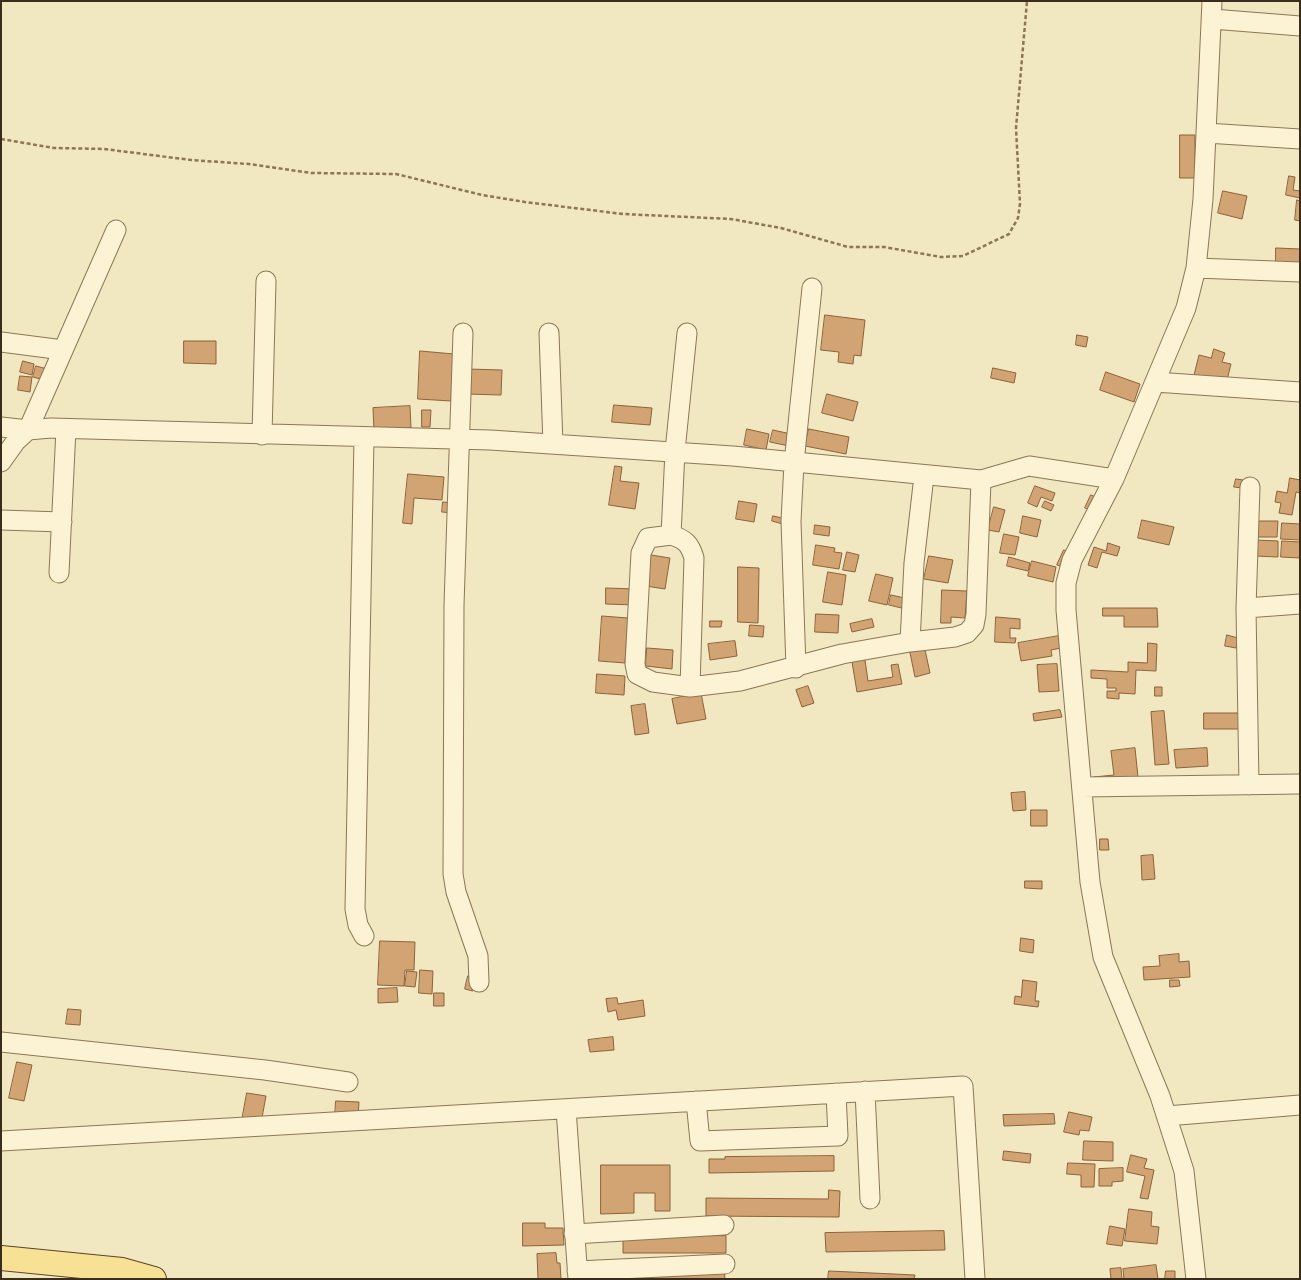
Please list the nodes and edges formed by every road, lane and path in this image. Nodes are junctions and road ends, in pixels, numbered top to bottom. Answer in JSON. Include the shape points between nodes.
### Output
{"nodes":[{"id":1,"x":1027,"y":1,"type":"edge"},
{"id":2,"x":1212,"y":10,"type":"edge"},
{"id":3,"x":1300,"y":26,"type":"edge"},
{"id":4,"x":1206,"y":133,"type":"junction"},
{"id":5,"x":1,"y":139,"type":"edge"},
{"id":6,"x":1300,"y":139,"type":"edge"},
{"id":7,"x":116,"y":230,"type":"dead end"},
{"id":8,"x":1196,"y":268,"type":"junction"},
{"id":9,"x":1300,"y":272,"type":"edge"},
{"id":10,"x":266,"y":281,"type":"dead end"},
{"id":11,"x":812,"y":288,"type":"dead end"},
{"id":12,"x":463,"y":333,"type":"dead end"},
{"id":13,"x":549,"y":333,"type":"dead end"},
{"id":14,"x":687,"y":333,"type":"dead end"},
{"id":15,"x":1,"y":342,"type":"edge"},
{"id":16,"x":63,"y":350,"type":"junction"},
{"id":17,"x":1155,"y":382,"type":"junction"},
{"id":18,"x":1300,"y":392,"type":"edge"},
{"id":19,"x":1,"y":427,"type":"edge"},
{"id":20,"x":66,"y":429,"type":"junction"},
{"id":21,"x":28,"y":430,"type":"junction"},
{"id":22,"x":262,"y":434,"type":"junction"},
{"id":23,"x":364,"y":438,"type":"junction"},
{"id":24,"x":460,"y":440,"type":"junction"},
{"id":25,"x":553,"y":444,"type":"junction"},
{"id":26,"x":675,"y":452,"type":"junction"},
{"id":27,"x":1,"y":462,"type":"edge"},
{"id":28,"x":794,"y":463,"type":"junction"},
{"id":29,"x":924,"y":476,"type":"junction"},
{"id":30,"x":981,"y":480,"type":"junction"},
{"id":31,"x":1114,"y":480,"type":"junction"},
{"id":32,"x":1250,"y":487,"type":"dead end"},
{"id":33,"x":1,"y":520,"type":"edge"},
{"id":34,"x":62,"y":522,"type":"junction"},
{"id":35,"x":671,"y":535,"type":"junction"},
{"id":36,"x":59,"y":573,"type":"dead end"},
{"id":37,"x":1300,"y":604,"type":"edge"},
{"id":38,"x":1246,"y":608,"type":"junction"},
{"id":39,"x":910,"y":642,"type":"junction"},
{"id":40,"x":796,"y":668,"type":"junction"},
{"id":41,"x":690,"y":687,"type":"junction"},
{"id":42,"x":1300,"y":784,"type":"edge"},
{"id":43,"x":1249,"y":785,"type":"junction"},
{"id":44,"x":1082,"y":787,"type":"junction"},
{"id":45,"x":364,"y":936,"type":"dead end"},
{"id":46,"x":479,"y":982,"type":"dead end"},
{"id":47,"x":1,"y":1042,"type":"edge"},
{"id":48,"x":348,"y":1082,"type":"dead end"},
{"id":49,"x":865,"y":1092,"type":"junction"},
{"id":50,"x":836,"y":1093,"type":"junction"},
{"id":51,"x":696,"y":1101,"type":"junction"},
{"id":52,"x":1300,"y":1105,"type":"edge"},
{"id":53,"x":566,"y":1109,"type":"junction"},
{"id":54,"x":1167,"y":1116,"type":"junction"},
{"id":55,"x":1,"y":1142,"type":"edge"},
{"id":56,"x":870,"y":1199,"type":"dead end"},
{"id":57,"x":724,"y":1225,"type":"dead end"},
{"id":58,"x":574,"y":1234,"type":"junction"},
{"id":59,"x":1,"y":1258,"type":"edge"},
{"id":60,"x":725,"y":1264,"type":"dead end"},
{"id":61,"x":577,"y":1275,"type":"edge"},
{"id":62,"x":154,"y":1279,"type":"edge"},
{"id":63,"x":975,"y":1279,"type":"edge"},
{"id":64,"x":1196,"y":1279,"type":"edge"}],
"edges":[{"from":1,"to":5,"type":"path","via":[[1016,128],[1018,218],[1009,234],[964,256],[940,257],[891,248],[848,247],[781,228],[731,219],[630,215],[525,202],[396,174],[311,173],[104,149],[54,148]]},
{"from":2,"to":3,"type":"street"},
{"from":2,"to":4,"type":"street"},
{"from":4,"to":6,"type":"street"},
{"from":4,"to":8,"type":"street"},
{"from":7,"to":16,"type":"street"},
{"from":8,"to":9,"type":"street"},
{"from":8,"to":17,"type":"street","via":[[1186,308]]},
{"from":10,"to":22,"type":"street"},
{"from":11,"to":28,"type":"street"},
{"from":12,"to":24,"type":"street"},
{"from":13,"to":25,"type":"street"},
{"from":14,"to":26,"type":"street"},
{"from":15,"to":16,"type":"street"},
{"from":16,"to":21,"type":"street"},
{"from":17,"to":18,"type":"street"},
{"from":17,"to":31,"type":"street"},
{"from":19,"to":21,"type":"street"},
{"from":20,"to":21,"type":"street"},
{"from":20,"to":22,"type":"street"},
{"from":20,"to":34,"type":"street"},
{"from":21,"to":27,"type":"street"},
{"from":22,"to":23,"type":"street"},
{"from":23,"to":24,"type":"street"},
{"from":23,"to":45,"type":"street","via":[[355,909]]},
{"from":24,"to":25,"type":"street"},
{"from":24,"to":46,"type":"street","via":[[454,604],[453,874],[478,956]]},
{"from":25,"to":26,"type":"street"},
{"from":26,"to":28,"type":"street"},
{"from":26,"to":35,"type":"street"},
{"from":28,"to":29,"type":"street"},
{"from":28,"to":40,"type":"street","via":[[791,558]]},
{"from":29,"to":30,"type":"street"},
{"from":29,"to":39,"type":"street","via":[[914,563]]},
{"from":30,"to":31,"type":"street","via":[[1029,466]]},
{"from":30,"to":39,"type":"street","via":[[974,624],[967,633],[955,637]]},
{"from":31,"to":44,"type":"street","via":[[1072,560],[1066,583]]},
{"from":32,"to":38,"type":"street"},
{"from":33,"to":34,"type":"street"},
{"from":34,"to":36,"type":"street"},
{"from":35,"to":41,"type":"street","via":[[687,542],[694,558]]},
{"from":35,"to":41,"type":"street","via":[[648,538],[641,552],[635,664],[637,674],[644,679]]},
{"from":37,"to":38,"type":"street"},
{"from":38,"to":43,"type":"street"},
{"from":39,"to":40,"type":"street","via":[[842,654]]},
{"from":40,"to":41,"type":"street","via":[[740,681]]},
{"from":42,"to":43,"type":"street"},
{"from":43,"to":44,"type":"street"},
{"from":44,"to":54,"type":"street","via":[[1090,882],[1103,957]]},
{"from":47,"to":48,"type":"street"},
{"from":49,"to":50,"type":"street"},
{"from":49,"to":56,"type":"street"},
{"from":49,"to":63,"type":"street","via":[[963,1086]]},
{"from":50,"to":51,"type":"street"},
{"from":50,"to":51,"type":"street","via":[[838,1136],[700,1141]]},
{"from":51,"to":53,"type":"street"},
{"from":52,"to":54,"type":"street"},
{"from":53,"to":55,"type":"street"},
{"from":53,"to":58,"type":"street"},
{"from":54,"to":64,"type":"street","via":[[1184,1171]]},
{"from":57,"to":58,"type":"street"},
{"from":58,"to":61,"type":"street"},
{"from":59,"to":62,"type":"main road","via":[[122,1270]]},
{"from":60,"to":61,"type":"street"}]}
